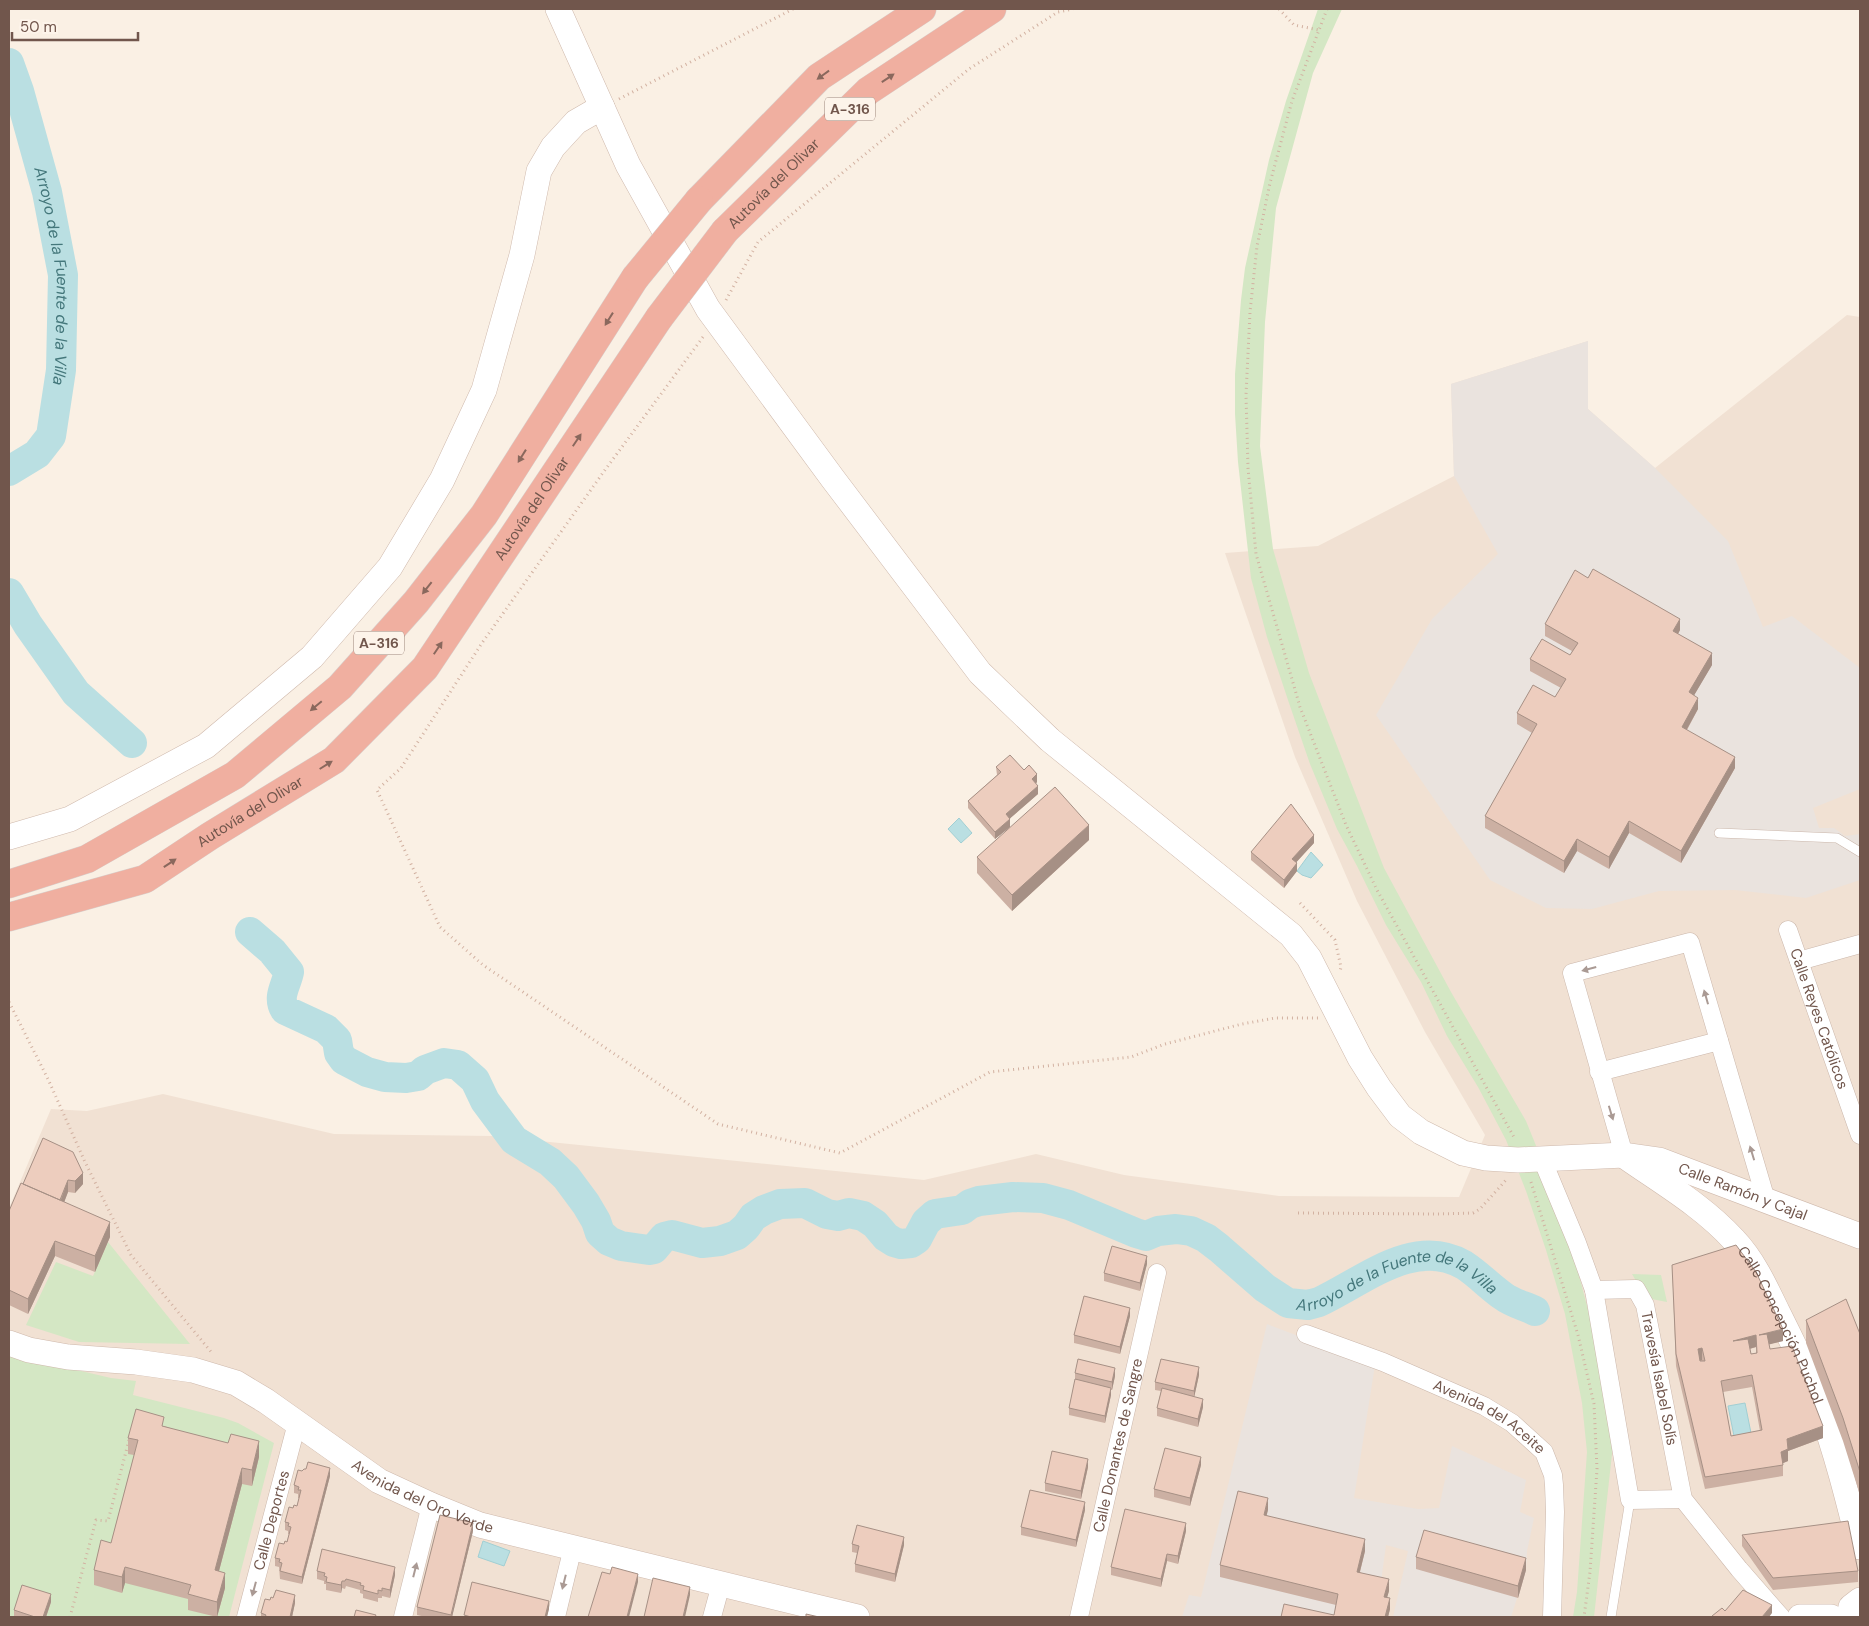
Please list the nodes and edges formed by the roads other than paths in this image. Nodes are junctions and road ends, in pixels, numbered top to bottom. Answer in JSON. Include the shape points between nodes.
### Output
{"nodes":[{"id":1,"x":558,"y":9,"type":"edge"},
{"id":2,"x":922,"y":9,"type":"edge"},
{"id":3,"x":992,"y":9,"type":"edge"},
{"id":4,"x":602,"y":107,"type":"junction"},
{"id":5,"x":1719,"y":833,"type":"dead end"},
{"id":6,"x":9,"y":836,"type":"edge"},
{"id":7,"x":1860,"y":852,"type":"edge"},
{"id":8,"x":145,"y":880,"type":"junction"},
{"id":9,"x":9,"y":884,"type":"edge"},
{"id":10,"x":9,"y":917,"type":"edge"},
{"id":11,"x":9,"y":926,"type":"edge"},
{"id":12,"x":1788,"y":930,"type":"dead end"},
{"id":13,"x":1860,"y":944,"type":"edge"},
{"id":14,"x":1799,"y":961,"type":"junction"},
{"id":15,"x":1718,"y":1041,"type":"junction"},
{"id":16,"x":1599,"y":1072,"type":"junction"},
{"id":17,"x":1852,"y":1087,"type":"edge"},
{"id":18,"x":1860,"y":1136,"type":"edge"},
{"id":19,"x":1624,"y":1155,"type":"junction"},
{"id":20,"x":1528,"y":1159,"type":"junction"},
{"id":21,"x":1766,"y":1200,"type":"junction"},
{"id":22,"x":1860,"y":1236,"type":"edge"},
{"id":23,"x":1157,"y":1272,"type":"dead end"},
{"id":24,"x":1594,"y":1290,"type":"junction"},
{"id":25,"x":1306,"y":1334,"type":"dead end"},
{"id":26,"x":9,"y":1343,"type":"edge"},
{"id":27,"x":297,"y":1423,"type":"junction"},
{"id":28,"x":1683,"y":1499,"type":"junction"},
{"id":29,"x":1630,"y":1500,"type":"junction"},
{"id":30,"x":430,"y":1505,"type":"junction"},
{"id":31,"x":573,"y":1547,"type":"junction"},
{"id":32,"x":1860,"y":1547,"type":"edge"},
{"id":33,"x":721,"y":1584,"type":"junction"},
{"id":34,"x":1860,"y":1600,"type":"edge"},
{"id":35,"x":246,"y":1617,"type":"edge"},
{"id":36,"x":403,"y":1617,"type":"edge"},
{"id":37,"x":556,"y":1617,"type":"edge"},
{"id":38,"x":712,"y":1617,"type":"edge"},
{"id":39,"x":857,"y":1617,"type":"edge"},
{"id":40,"x":1079,"y":1617,"type":"edge"},
{"id":41,"x":1552,"y":1617,"type":"edge"},
{"id":42,"x":1611,"y":1617,"type":"edge"},
{"id":43,"x":1781,"y":1617,"type":"edge"},
{"id":44,"x":1800,"y":1617,"type":"edge"},
{"id":45,"x":1831,"y":1617,"type":"edge"},
{"id":46,"x":1849,"y":1617,"type":"edge"}],
"edges":[{"from":1,"to":4,"type":"street","name":"Calle Ramón y Cajal"},
{"from":2,"to":9,"type":"highway","number":"A-316","one_way":true,"bridge":true,"via":[[819,77],[699,200],[635,278],[484,515],[416,602],[340,687],[235,775],[87,859]]},
{"from":8,"to":3,"type":"highway","name":"Autovía del Olivar","number":"A-316","one_way":true,"bridge":true,"via":[[334,760],[425,668],[659,318],[725,231],[868,91]]},
{"from":4,"to":6,"type":"street","via":[[576,122],[553,147],[539,171],[522,255],[484,390],[442,480],[390,567],[312,657],[206,746],[70,819]]},
{"from":4,"to":20,"type":"street","name":"Calle Ramón y Cajal","via":[[628,165],[716,319],[980,673],[1050,740],[1291,935],[1309,958],[1378,1088],[1400,1116],[1422,1132],[1463,1153],[1486,1158]]},
{"from":5,"to":7,"type":"lane","via":[[1837,838]]},
{"from":8,"to":10,"type":"highway","name":"Autovía del Olivar","number":"A-316"},
{"from":8,"to":11,"type":"highway"},
{"from":12,"to":14,"type":"street","name":"Calle Reyes Católicos"},
{"from":13,"to":14,"type":"street"},
{"from":14,"to":17,"type":"street","name":"Calle Reyes Católicos"},
{"from":15,"to":16,"type":"street"},
{"from":15,"to":16,"type":"street","one_way":true,"via":[[1690,942],[1572,973]]},
{"from":21,"to":15,"type":"street","one_way":true},
{"from":16,"to":19,"type":"street","one_way":true},
{"from":17,"to":18,"type":"street","name":"Calle Reyes Católicos"},
{"from":19,"to":20,"type":"street","name":"Calle Ramón y Cajal"},
{"from":19,"to":21,"type":"street","name":"Calle Ramón y Cajal","via":[[1659,1160]]},
{"from":19,"to":32,"type":"street","name":"Calle Concepción Puchol","via":[[1696,1206],[1746,1253],[1787,1330],[1819,1404]]},
{"from":20,"to":24,"type":"street","via":[[1577,1243]]},
{"from":21,"to":22,"type":"street","name":"Calle Ramón y Cajal"},
{"from":23,"to":40,"type":"street","name":"Calle Donantes de Sangre"},
{"from":24,"to":28,"type":"street","name":"Travesía Isabel Solís","via":[[1636,1290],[1645,1305]]},
{"from":24,"to":29,"type":"street"},
{"from":25,"to":41,"type":"street","name":"Avenida del Aceite","via":[[1383,1362],[1484,1406],[1512,1423],[1544,1452],[1554,1485]]},
{"from":26,"to":27,"type":"street","name":"Avenida del Oro Verde","via":[[68,1357],[192,1370],[236,1383]]},
{"from":27,"to":30,"type":"street","name":"Avenida del Oro Verde","via":[[379,1481]]},
{"from":27,"to":35,"type":"street","name":"Calle Deportes","one_way":true},
{"from":28,"to":29,"type":"street"},
{"from":28,"to":43,"type":"street","name":"Travesía Isabel Solís"},
{"from":29,"to":42,"type":"lane"},
{"from":30,"to":31,"type":"street","name":"Avenida del Oro Verde","via":[[480,1524]]},
{"from":36,"to":30,"type":"street","one_way":true},
{"from":31,"to":33,"type":"street","name":"Avenida del Oro Verde"},
{"from":31,"to":37,"type":"street","one_way":true},
{"from":33,"to":38,"type":"street"},
{"from":33,"to":39,"type":"street","name":"Avenida del Oro Verde"},
{"from":34,"to":46,"type":"street","via":[[1851,1607]]},
{"from":44,"to":45,"type":"street"}]}
